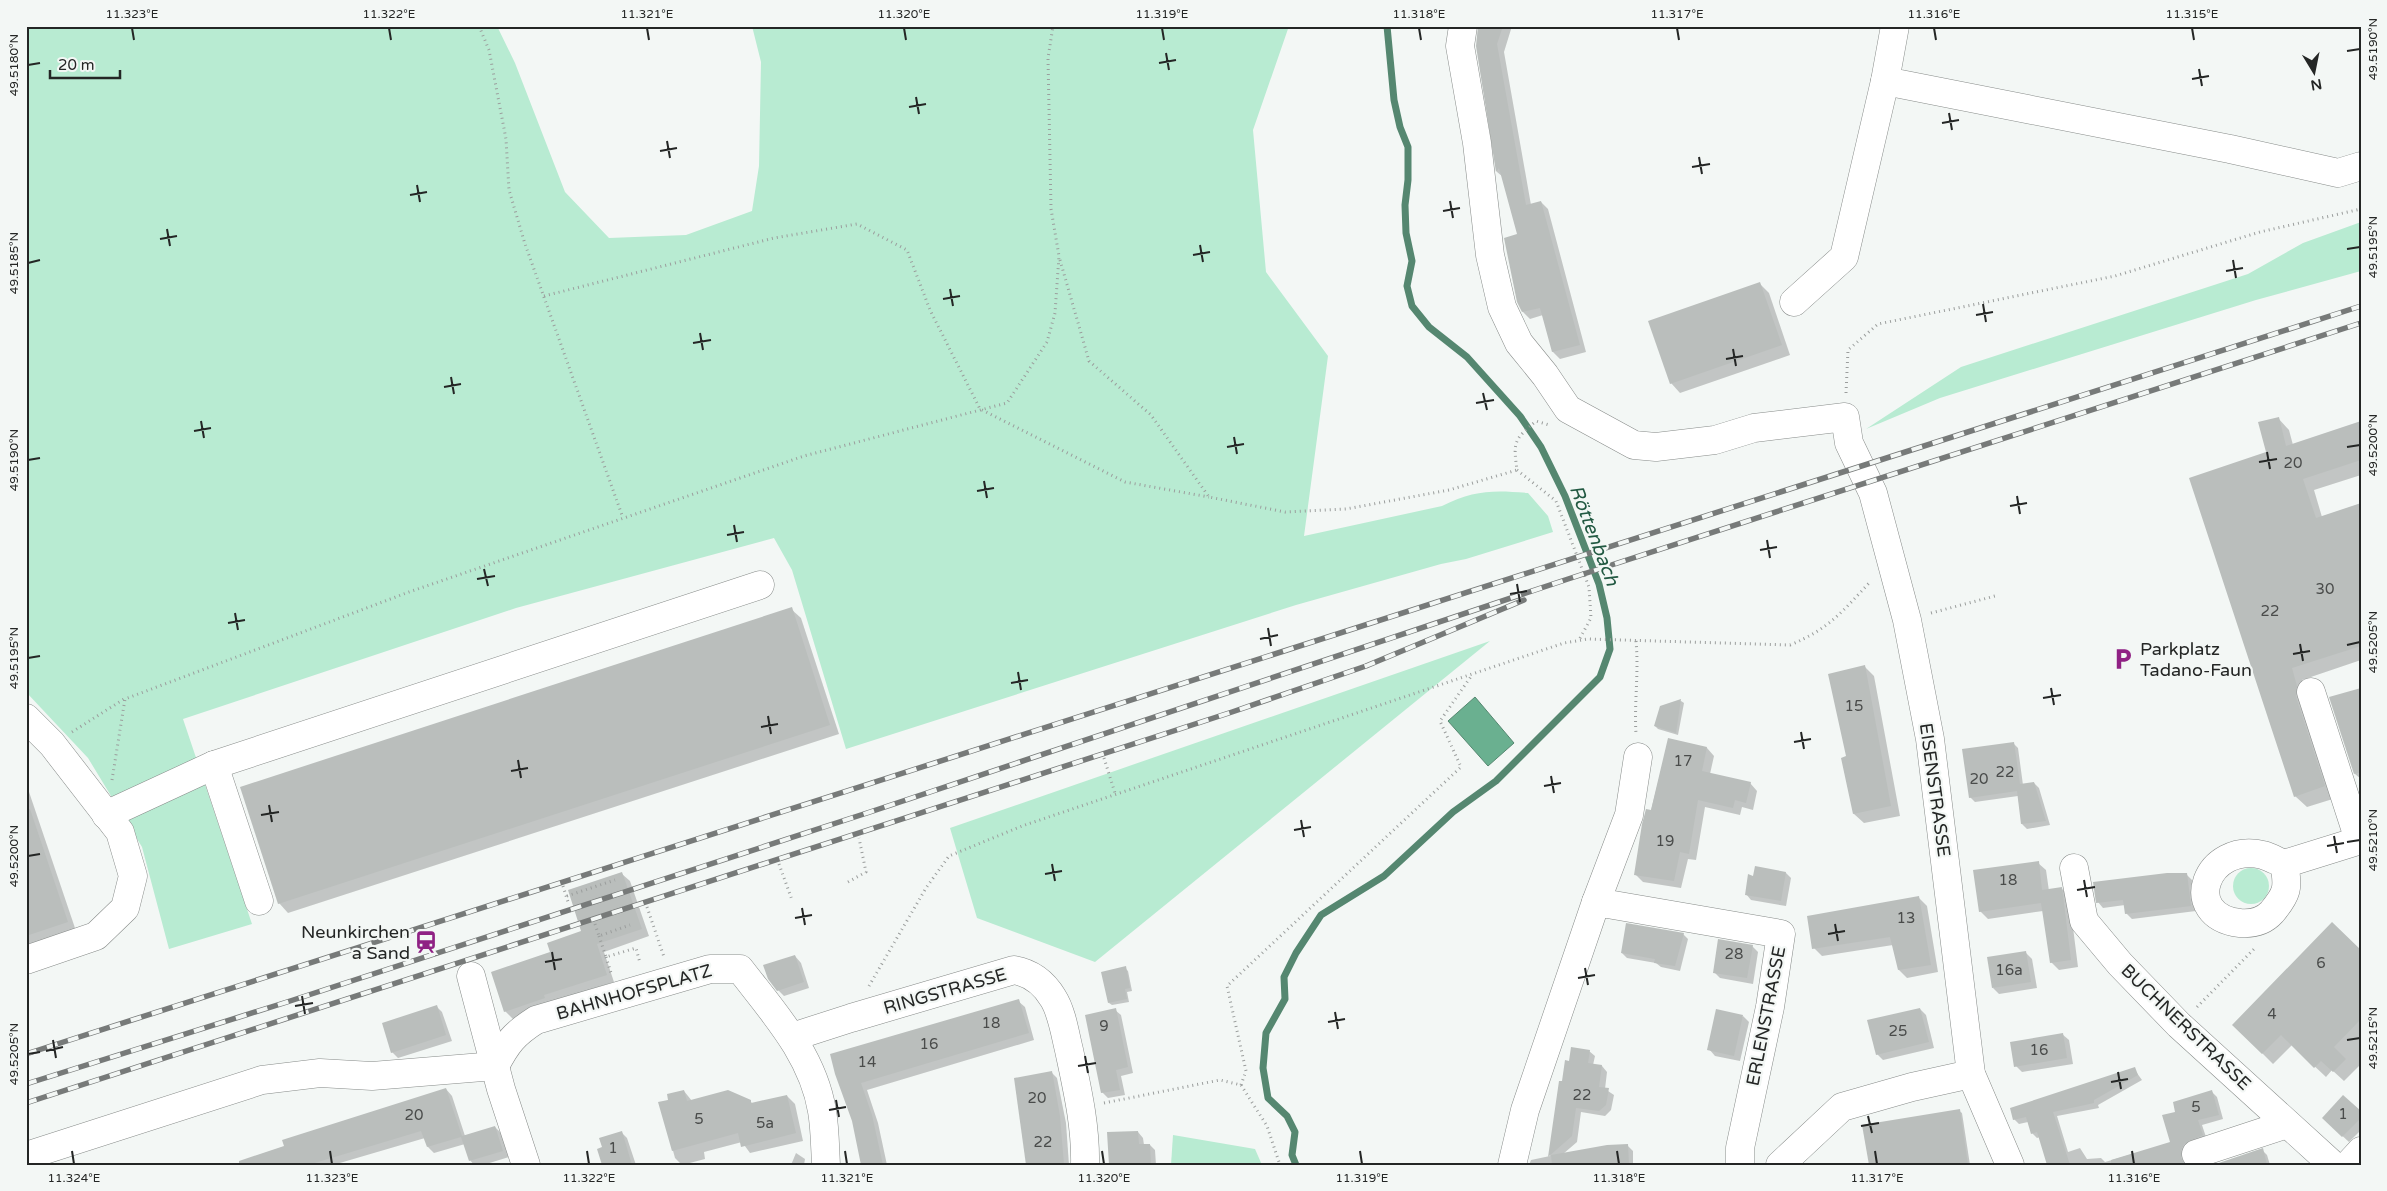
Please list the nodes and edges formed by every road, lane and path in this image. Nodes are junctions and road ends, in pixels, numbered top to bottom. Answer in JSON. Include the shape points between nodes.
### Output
{"nodes":[{"id":1,"x":480,"y":26,"type":"edge"},
{"id":2,"x":1053,"y":26,"type":"edge"},
{"id":3,"x":1463,"y":26,"type":"edge"},
{"id":4,"x":1894,"y":26,"type":"edge"},
{"id":5,"x":1885,"y":82,"type":"junction"},
{"id":6,"x":2361,"y":166,"type":"edge"},
{"id":7,"x":2361,"y":209,"type":"edge"},
{"id":8,"x":1059,"y":256,"type":"junction"},
{"id":9,"x":544,"y":296,"type":"junction"},
{"id":10,"x":1794,"y":302,"type":"dead end"},
{"id":11,"x":980,"y":409,"type":"junction"},
{"id":12,"x":1845,"y":417,"type":"junction"},
{"id":13,"x":1532,"y":424,"type":"dead end"},
{"id":14,"x":1517,"y":470,"type":"junction"},
{"id":15,"x":1209,"y":497,"type":"junction"},
{"id":16,"x":623,"y":518,"type":"junction"},
{"id":17,"x":1890,"y":559,"type":"junction"},
{"id":18,"x":760,"y":585,"type":"dead end"},
{"id":19,"x":1995,"y":596,"type":"dead end"},
{"id":20,"x":1929,"y":614,"type":"dead end"},
{"id":21,"x":1578,"y":641,"type":"junction"},
{"id":22,"x":1636,"y":642,"type":"junction"},
{"id":23,"x":1473,"y":674,"type":"junction"},
{"id":24,"x":2311,"y":692,"type":"dead end"},
{"id":25,"x":124,"y":699,"type":"junction"},
{"id":26,"x":26,"y":718,"type":"edge"},
{"id":27,"x":52,"y":744,"type":"junction"},
{"id":28,"x":1638,"y":757,"type":"joint"},
{"id":29,"x":1104,"y":758,"type":"dead end"},
{"id":30,"x":214,"y":764,"type":"junction"},
{"id":31,"x":1115,"y":794,"type":"junction"},
{"id":32,"x":106,"y":815,"type":"junction"},
{"id":33,"x":860,"y":838,"type":"dead end"},
{"id":34,"x":2360,"y":840,"type":"edge"},
{"id":35,"x":779,"y":864,"type":"dead end"},
{"id":36,"x":2284,"y":864,"type":"junction"},
{"id":37,"x":2074,"y":868,"type":"dead end"},
{"id":38,"x":615,"y":880,"type":"dead end"},
{"id":39,"x":848,"y":882,"type":"dead end"},
{"id":40,"x":563,"y":886,"type":"dead end"},
{"id":41,"x":567,"y":896,"type":"junction"},
{"id":42,"x":792,"y":900,"type":"dead end"},
{"id":43,"x":259,"y":901,"type":"dead end"},
{"id":44,"x":1596,"y":902,"type":"junction"},
{"id":45,"x":570,"y":905,"type":"dead end"},
{"id":46,"x":647,"y":907,"type":"dead end"},
{"id":47,"x":2266,"y":918,"type":"junction"},
{"id":48,"x":595,"y":924,"type":"dead end"},
{"id":49,"x":630,"y":925,"type":"dead end"},
{"id":50,"x":599,"y":936,"type":"junction"},
{"id":51,"x":606,"y":957,"type":"junction"},
{"id":52,"x":26,"y":960,"type":"edge"},
{"id":53,"x":640,"y":964,"type":"dead end"},
{"id":54,"x":667,"y":965,"type":"dead end"},
{"id":55,"x":610,"y":970,"type":"dead end"},
{"id":56,"x":471,"y":976,"type":"dead end"},
{"id":57,"x":850,"y":1018,"type":"junction"},
{"id":58,"x":2179,"y":1025,"type":"junction"},
{"id":59,"x":792,"y":1038,"type":"junction"},
{"id":60,"x":495,"y":1066,"type":"junction"},
{"id":61,"x":1971,"y":1074,"type":"junction"},
{"id":62,"x":1241,"y":1085,"type":"junction"},
{"id":63,"x":1081,"y":1108,"type":"junction"},
{"id":64,"x":2287,"y":1124,"type":"junction"},
{"id":65,"x":2361,"y":1151,"type":"edge"},
{"id":66,"x":2196,"y":1154,"type":"dead end"},
{"id":67,"x":26,"y":1156,"type":"edge"},
{"id":68,"x":526,"y":1165,"type":"edge"},
{"id":69,"x":826,"y":1165,"type":"edge"},
{"id":70,"x":1085,"y":1165,"type":"edge"},
{"id":71,"x":1280,"y":1165,"type":"edge"},
{"id":72,"x":1512,"y":1165,"type":"edge"},
{"id":73,"x":1740,"y":1165,"type":"edge"},
{"id":74,"x":1780,"y":1165,"type":"edge"},
{"id":75,"x":2010,"y":1165,"type":"edge"},
{"id":76,"x":2333,"y":1165,"type":"edge"},
{"id":77,"x":2348,"y":1165,"type":"edge"}],
"edges":[{"from":1,"to":9,"type":"path","via":[[489,50],[504,129],[509,190]]},
{"from":2,"to":8,"type":"path","via":[[1048,58],[1051,209]]},
{"from":3,"to":12,"type":"street","via":[[1460,46],[1477,143],[1490,255],[1502,307],[1519,343],[1568,409],[1634,445],[1656,446],[1715,440],[1754,428]]},
{"from":4,"to":5,"type":"street"},
{"from":5,"to":6,"type":"street","via":[[2338,173]]},
{"from":5,"to":10,"type":"street","via":[[1844,257]]},
{"from":7,"to":12,"type":"path","via":[[2260,232],[2115,276],[1878,324],[1848,350]]},
{"from":8,"to":11,"type":"path","via":[[1055,313],[1047,342],[1007,403]]},
{"from":8,"to":15,"type":"path","via":[[1089,361],[1151,415]]},
{"from":9,"to":11,"type":"path","via":[[774,238],[857,224],[907,250],[930,310]]},
{"from":9,"to":16,"type":"path"},
{"from":11,"to":15,"type":"path","via":[[1125,482]]},
{"from":11,"to":16,"type":"path","via":[[804,456]]},
{"from":12,"to":17,"type":"street","name":"EISENSTRASSE","via":[[1849,443],[1873,493]]},
{"from":13,"to":14,"type":"path","via":[[1523,431],[1514,449]]},
{"from":14,"to":15,"type":"path","via":[[1449,490],[1346,509],[1285,512]]},
{"from":14,"to":21,"type":"path","via":[[1556,501],[1589,587],[1591,618]]},
{"from":16,"to":25,"type":"path","via":[[409,592]]},
{"from":17,"to":22,"type":"path","via":[[1834,621],[1812,636],[1790,645]]},
{"from":17,"to":61,"type":"street","name":"EISENSTRASSE","via":[[1907,620],[1930,739]]},
{"from":18,"to":30,"type":"street"},
{"from":19,"to":20,"type":"path"},
{"from":21,"to":22,"type":"path"},
{"from":21,"to":23,"type":"path"},
{"from":22,"to":28,"type":"path","via":[[1639,670],[1635,710]]},
{"from":23,"to":31,"type":"path"},
{"from":23,"to":62,"type":"path","via":[[1440,721],[1461,767],[1227,986],[1246,1071]]},
{"from":24,"to":34,"type":"street"},
{"from":25,"to":27,"type":"path"},
{"from":25,"to":32,"type":"path"},
{"from":26,"to":27,"type":"street"},
{"from":27,"to":32,"type":"street"},
{"from":28,"to":44,"type":"street","via":[[1629,815]]},
{"from":29,"to":31,"type":"path"},
{"from":30,"to":32,"type":"street"},
{"from":30,"to":43,"type":"street"},
{"from":31,"to":57,"type":"path","via":[[1022,826],[949,856],[926,888]]},
{"from":32,"to":52,"type":"street","via":[[120,832],[133,876],[125,908],[96,936]]},
{"from":33,"to":39,"type":"path","via":[[866,872]]},
{"from":34,"to":36,"type":"street"},
{"from":35,"to":42,"type":"path"},
{"from":36,"to":47,"type":"street","via":[[2288,884],[2282,900]]},
{"from":36,"to":47,"type":"street","via":[[2262,855],[2241,854],[2210,870],[2205,885],[2206,900],[2214,914],[2228,921],[2250,924]]},
{"from":37,"to":58,"type":"street","name":"BUCHNERSTRASSE","via":[[2084,921]]},
{"from":38,"to":41,"type":"path"},
{"from":40,"to":41,"type":"path"},
{"from":41,"to":45,"type":"path"},
{"from":44,"to":72,"type":"street","via":[[1525,1110]]},
{"from":44,"to":73,"type":"street","name":"ERLENSTRASSE","via":[[1781,934],[1770,1007],[1740,1148]]},
{"from":46,"to":54,"type":"path"},
{"from":47,"to":58,"type":"path","via":[[2264,938]]},
{"from":48,"to":50,"type":"path"},
{"from":49,"to":50,"type":"path"},
{"from":50,"to":51,"type":"path"},
{"from":51,"to":53,"type":"path","via":[[636,948]]},
{"from":51,"to":55,"type":"path"},
{"from":56,"to":60,"type":"street"},
{"from":57,"to":59,"type":"street","name":"RINGSTRASSE"},
{"from":57,"to":63,"type":"street","name":"RINGSTRASSE","via":[[1014,970],[1027,973],[1043,984],[1054,999]]},
{"from":58,"to":64,"type":"street","name":"BUCHNERSTRASSE"},
{"from":59,"to":60,"type":"street","name":"BAHNHOFSPLATZ","via":[[740,969],[710,969],[536,1020],[516,1033]]},
{"from":59,"to":69,"type":"street","via":[[811,1072],[822,1110]]},
{"from":60,"to":67,"type":"street","via":[[372,1076],[320,1073],[262,1080]]},
{"from":60,"to":68,"type":"street"},
{"from":61,"to":74,"type":"street","via":[[1842,1107]]},
{"from":61,"to":75,"type":"street","name":"EISENSTRASSE"},
{"from":62,"to":63,"type":"path","via":[[1220,1080]]},
{"from":62,"to":71,"type":"path","via":[[1267,1126]]},
{"from":63,"to":70,"type":"street","name":"RINGSTRASSE"},
{"from":64,"to":66,"type":"street"},
{"from":64,"to":76,"type":"street","name":"BUCHNERSTRASSE"},
{"from":65,"to":77,"type":"street"}]}
